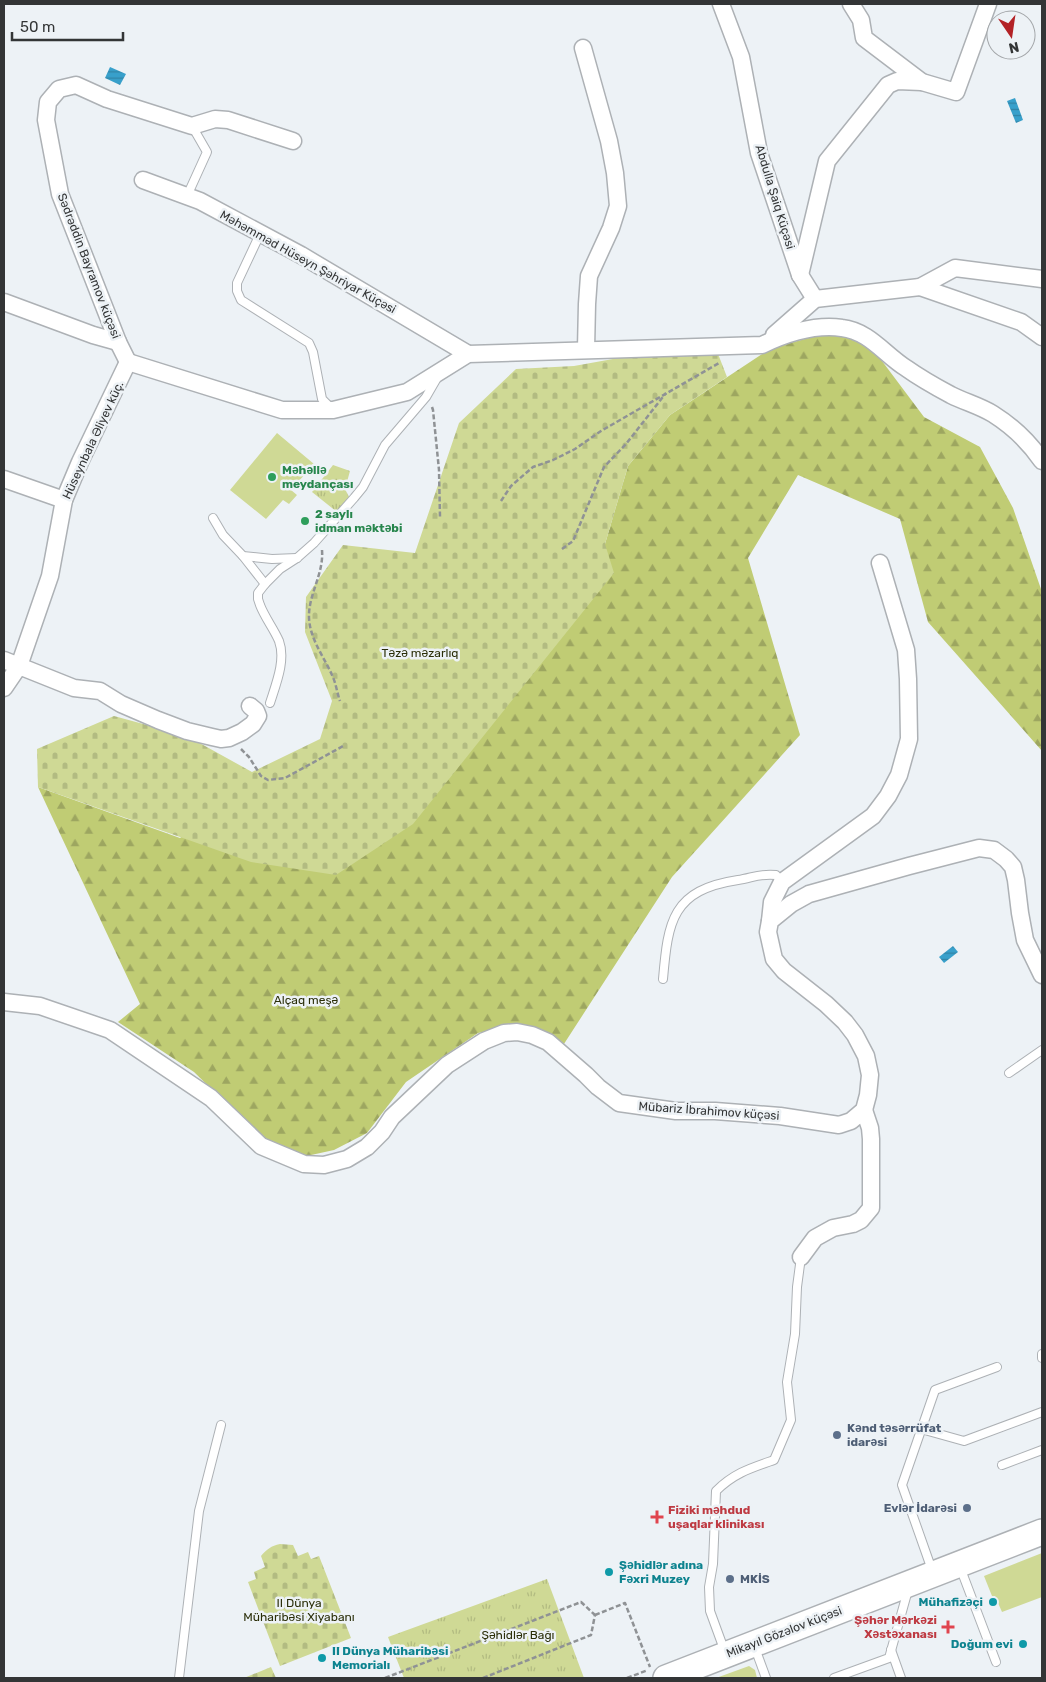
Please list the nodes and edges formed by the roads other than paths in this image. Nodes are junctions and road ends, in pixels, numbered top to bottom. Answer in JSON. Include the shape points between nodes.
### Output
{"nodes":[{"id":1,"x":721,"y":4,"type":"edge"},
{"id":2,"x":851,"y":4,"type":"edge"},
{"id":3,"x":988,"y":4,"type":"edge"},
{"id":4,"x":583,"y":48,"type":"dead end"},
{"id":5,"x":922,"y":82,"type":"junction"},
{"id":6,"x":192,"y":126,"type":"junction"},
{"id":7,"x":293,"y":141,"type":"dead end"},
{"id":8,"x":143,"y":180,"type":"dead end"},
{"id":9,"x":187,"y":196,"type":"junction"},
{"id":10,"x":260,"y":234,"type":"junction"},
{"id":11,"x":800,"y":275,"type":"junction"},
{"id":12,"x":1042,"y":279,"type":"edge"},
{"id":13,"x":920,"y":287,"type":"junction"},
{"id":14,"x":815,"y":300,"type":"junction"},
{"id":15,"x":4,"y":302,"type":"edge"},
{"id":16,"x":1042,"y":337,"type":"edge"},
{"id":17,"x":118,"y":342,"type":"junction"},
{"id":18,"x":762,"y":344,"type":"junction"},
{"id":19,"x":586,"y":349,"type":"junction"},
{"id":20,"x":468,"y":354,"type":"junction"},
{"id":21,"x":128,"y":362,"type":"junction"},
{"id":22,"x":442,"y":370,"type":"junction"},
{"id":23,"x":333,"y":410,"type":"junction"},
{"id":24,"x":1042,"y":460,"type":"edge"},
{"id":25,"x":4,"y":479,"type":"edge"},
{"id":26,"x":64,"y":500,"type":"junction"},
{"id":27,"x":213,"y":518,"type":"dead end"},
{"id":28,"x":243,"y":556,"type":"junction"},
{"id":29,"x":297,"y":558,"type":"junction"},
{"id":30,"x":880,"y":563,"type":"dead end"},
{"id":31,"x":265,"y":584,"type":"junction"},
{"id":32,"x":4,"y":660,"type":"edge"},
{"id":33,"x":19,"y":666,"type":"junction"},
{"id":34,"x":4,"y":688,"type":"edge"},
{"id":35,"x":270,"y":703,"type":"dead end"},
{"id":36,"x":250,"y":706,"type":"dead end"},
{"id":37,"x":782,"y":882,"type":"junction"},
{"id":38,"x":770,"y":921,"type":"junction"},
{"id":39,"x":1042,"y":975,"type":"edge"},
{"id":40,"x":663,"y":979,"type":"dead end"},
{"id":41,"x":4,"y":1002,"type":"edge"},
{"id":42,"x":1042,"y":1050,"type":"edge"},
{"id":43,"x":1009,"y":1073,"type":"dead end"},
{"id":44,"x":864,"y":1110,"type":"junction"},
{"id":45,"x":801,"y":1257,"type":"joint"},
{"id":46,"x":1042,"y":1354,"type":"edge"},
{"id":47,"x":1042,"y":1358,"type":"edge"},
{"id":48,"x":997,"y":1368,"type":"dead end"},
{"id":49,"x":1042,"y":1412,"type":"edge"},
{"id":50,"x":221,"y":1425,"type":"dead end"},
{"id":51,"x":922,"y":1429,"type":"junction"},
{"id":52,"x":1042,"y":1450,"type":"edge"},
{"id":53,"x":1002,"y":1466,"type":"dead end"},
{"id":54,"x":1042,"y":1532,"type":"edge"},
{"id":55,"x":959,"y":1565,"type":"junction"},
{"id":56,"x":934,"y":1574,"type":"junction"},
{"id":57,"x":910,"y":1584,"type":"junction"},
{"id":58,"x":753,"y":1644,"type":"junction"},
{"id":59,"x":891,"y":1649,"type":"junction"},
{"id":60,"x":726,"y":1655,"type":"junction"},
{"id":61,"x":996,"y":1662,"type":"dead end"},
{"id":62,"x":179,"y":1678,"type":"edge"},
{"id":63,"x":666,"y":1678,"type":"edge"},
{"id":64,"x":766,"y":1678,"type":"edge"},
{"id":65,"x":834,"y":1678,"type":"edge"},
{"id":66,"x":901,"y":1678,"type":"edge"}],
"edges":[{"from":1,"to":11,"type":"street","name":"Abdulla Şaiq Küçəsi","via":[[741,57],[760,153]]},
{"from":2,"to":5,"type":"street","via":[[860,20],[864,38]]},
{"from":3,"to":5,"type":"street","via":[[956,92]]},
{"from":4,"to":19,"type":"street","via":[[609,141],[618,206],[589,276]]},
{"from":5,"to":11,"type":"street","via":[[888,84],[827,161]]},
{"from":6,"to":7,"type":"street","via":[[228,120]]},
{"from":6,"to":9,"type":"lane","via":[[207,152]]},
{"from":6,"to":17,"type":"street","name":"Sədrəddin Bayramov küçəsi","via":[[107,98],[76,84],[59,89],[48,102],[46,120],[60,194]]},
{"from":8,"to":9,"type":"street","name":"Məhəmməd Hüseyn Şəhriyar Küçəsi"},
{"from":9,"to":10,"type":"street","name":"Məhəmməd Hüseyn Şəhriyar Küçəsi"},
{"from":10,"to":20,"type":"street","name":"Məhəmməd Hüseyn Şəhriyar Küçəsi"},
{"from":10,"to":23,"type":"lane","via":[[237,282],[236,291],[241,300],[309,343],[314,352],[322,398]]},
{"from":11,"to":14,"type":"street","name":"Abdulla Şaiq Küçəsi"},
{"from":12,"to":13,"type":"street","via":[[955,268]]},
{"from":13,"to":14,"type":"street"},
{"from":13,"to":16,"type":"street","via":[[1021,322]]},
{"from":14,"to":18,"type":"street"},
{"from":15,"to":17,"type":"street"},
{"from":17,"to":21,"type":"street","name":"Sədrəddin Bayramov küçəsi"},
{"from":18,"to":19,"type":"street"},
{"from":18,"to":24,"type":"street","via":[[787,334],[824,327],[844,328],[861,334],[929,383],[993,414],[1015,430]]},
{"from":19,"to":20,"type":"street"},
{"from":20,"to":22,"type":"street"},
{"from":21,"to":23,"type":"street","via":[[282,410]]},
{"from":21,"to":26,"type":"street","name":"Hüseynbala Əliyev küç."},
{"from":22,"to":23,"type":"street","via":[[407,392]]},
{"from":22,"to":29,"type":"lane","via":[[426,397],[385,445],[363,487]]},
{"from":25,"to":26,"type":"street"},
{"from":26,"to":33,"type":"street","name":"Hüseynbala Əliyev küç.","via":[[50,576]]},
{"from":27,"to":28,"type":"lane","via":[[223,535]]},
{"from":28,"to":29,"type":"lane"},
{"from":28,"to":31,"type":"lane"},
{"from":29,"to":31,"type":"lane"},
{"from":30,"to":37,"type":"street","via":[[906,650],[909,739],[899,775],[873,816]]},
{"from":31,"to":35,"type":"lane","via":[[258,593],[258,599],[282,651]]},
{"from":32,"to":33,"type":"street"},
{"from":33,"to":34,"type":"street","name":"Hüseynbala Əliyev küç."},
{"from":33,"to":36,"type":"street","via":[[74,688],[100,690],[121,704],[187,731],[221,739],[254,724],[258,716]]},
{"from":37,"to":38,"type":"street","via":[[772,902]]},
{"from":37,"to":40,"type":"lane","via":[[776,875],[756,875],[714,885],[686,900],[672,920]]},
{"from":38,"to":39,"type":"street","via":[[791,904],[824,889],[979,848],[994,850],[1013,867],[1025,940]]},
{"from":38,"to":44,"type":"street","via":[[768,932],[774,959],[845,1022],[866,1056],[870,1074]]},
{"from":41,"to":44,"type":"street","name":"Mübariz İbrahimov küçəsi","via":[[40,1006],[110,1030],[211,1098],[261,1146],[304,1164],[324,1165],[347,1159],[367,1147],[392,1117],[447,1065],[484,1040],[504,1033],[532,1035],[548,1042],[619,1103],[676,1112],[715,1111],[839,1125],[851,1121]]},
{"from":42,"to":43,"type":"lane"},
{"from":44,"to":45,"type":"street","via":[[871,1139],[871,1208],[861,1220],[833,1228],[815,1238]]},
{"from":45,"to":60,"type":"lane","via":[[795,1334],[787,1382],[791,1420],[774,1460],[741,1472],[716,1491],[710,1611]]},
{"from":46,"to":47,"type":"lane"},
{"from":48,"to":51,"type":"lane","via":[[935,1390]]},
{"from":49,"to":51,"type":"lane","via":[[964,1441]]},
{"from":50,"to":62,"type":"lane","via":[[199,1510]]},
{"from":51,"to":56,"type":"lane","via":[[902,1485]]},
{"from":52,"to":53,"type":"lane"},
{"from":54,"to":55,"type":"main road","name":"Mikayıl Gözəlov küçəsi"},
{"from":55,"to":56,"type":"main road","name":"Mikayıl Gözəlov küçəsi"},
{"from":55,"to":61,"type":"lane"},
{"from":56,"to":57,"type":"main road","name":"Mikayıl Gözəlov küçəsi"},
{"from":57,"to":58,"type":"main road","name":"Mikayıl Gözəlov küçəsi"},
{"from":57,"to":59,"type":"lane"},
{"from":58,"to":60,"type":"main road","name":"Mikayıl Gözəlov küçəsi"},
{"from":58,"to":64,"type":"lane"},
{"from":59,"to":65,"type":"lane","via":[[888,1658]]},
{"from":59,"to":66,"type":"lane"},
{"from":60,"to":63,"type":"main road","name":"Mikayıl Gözəlov küçəsi"}]}
